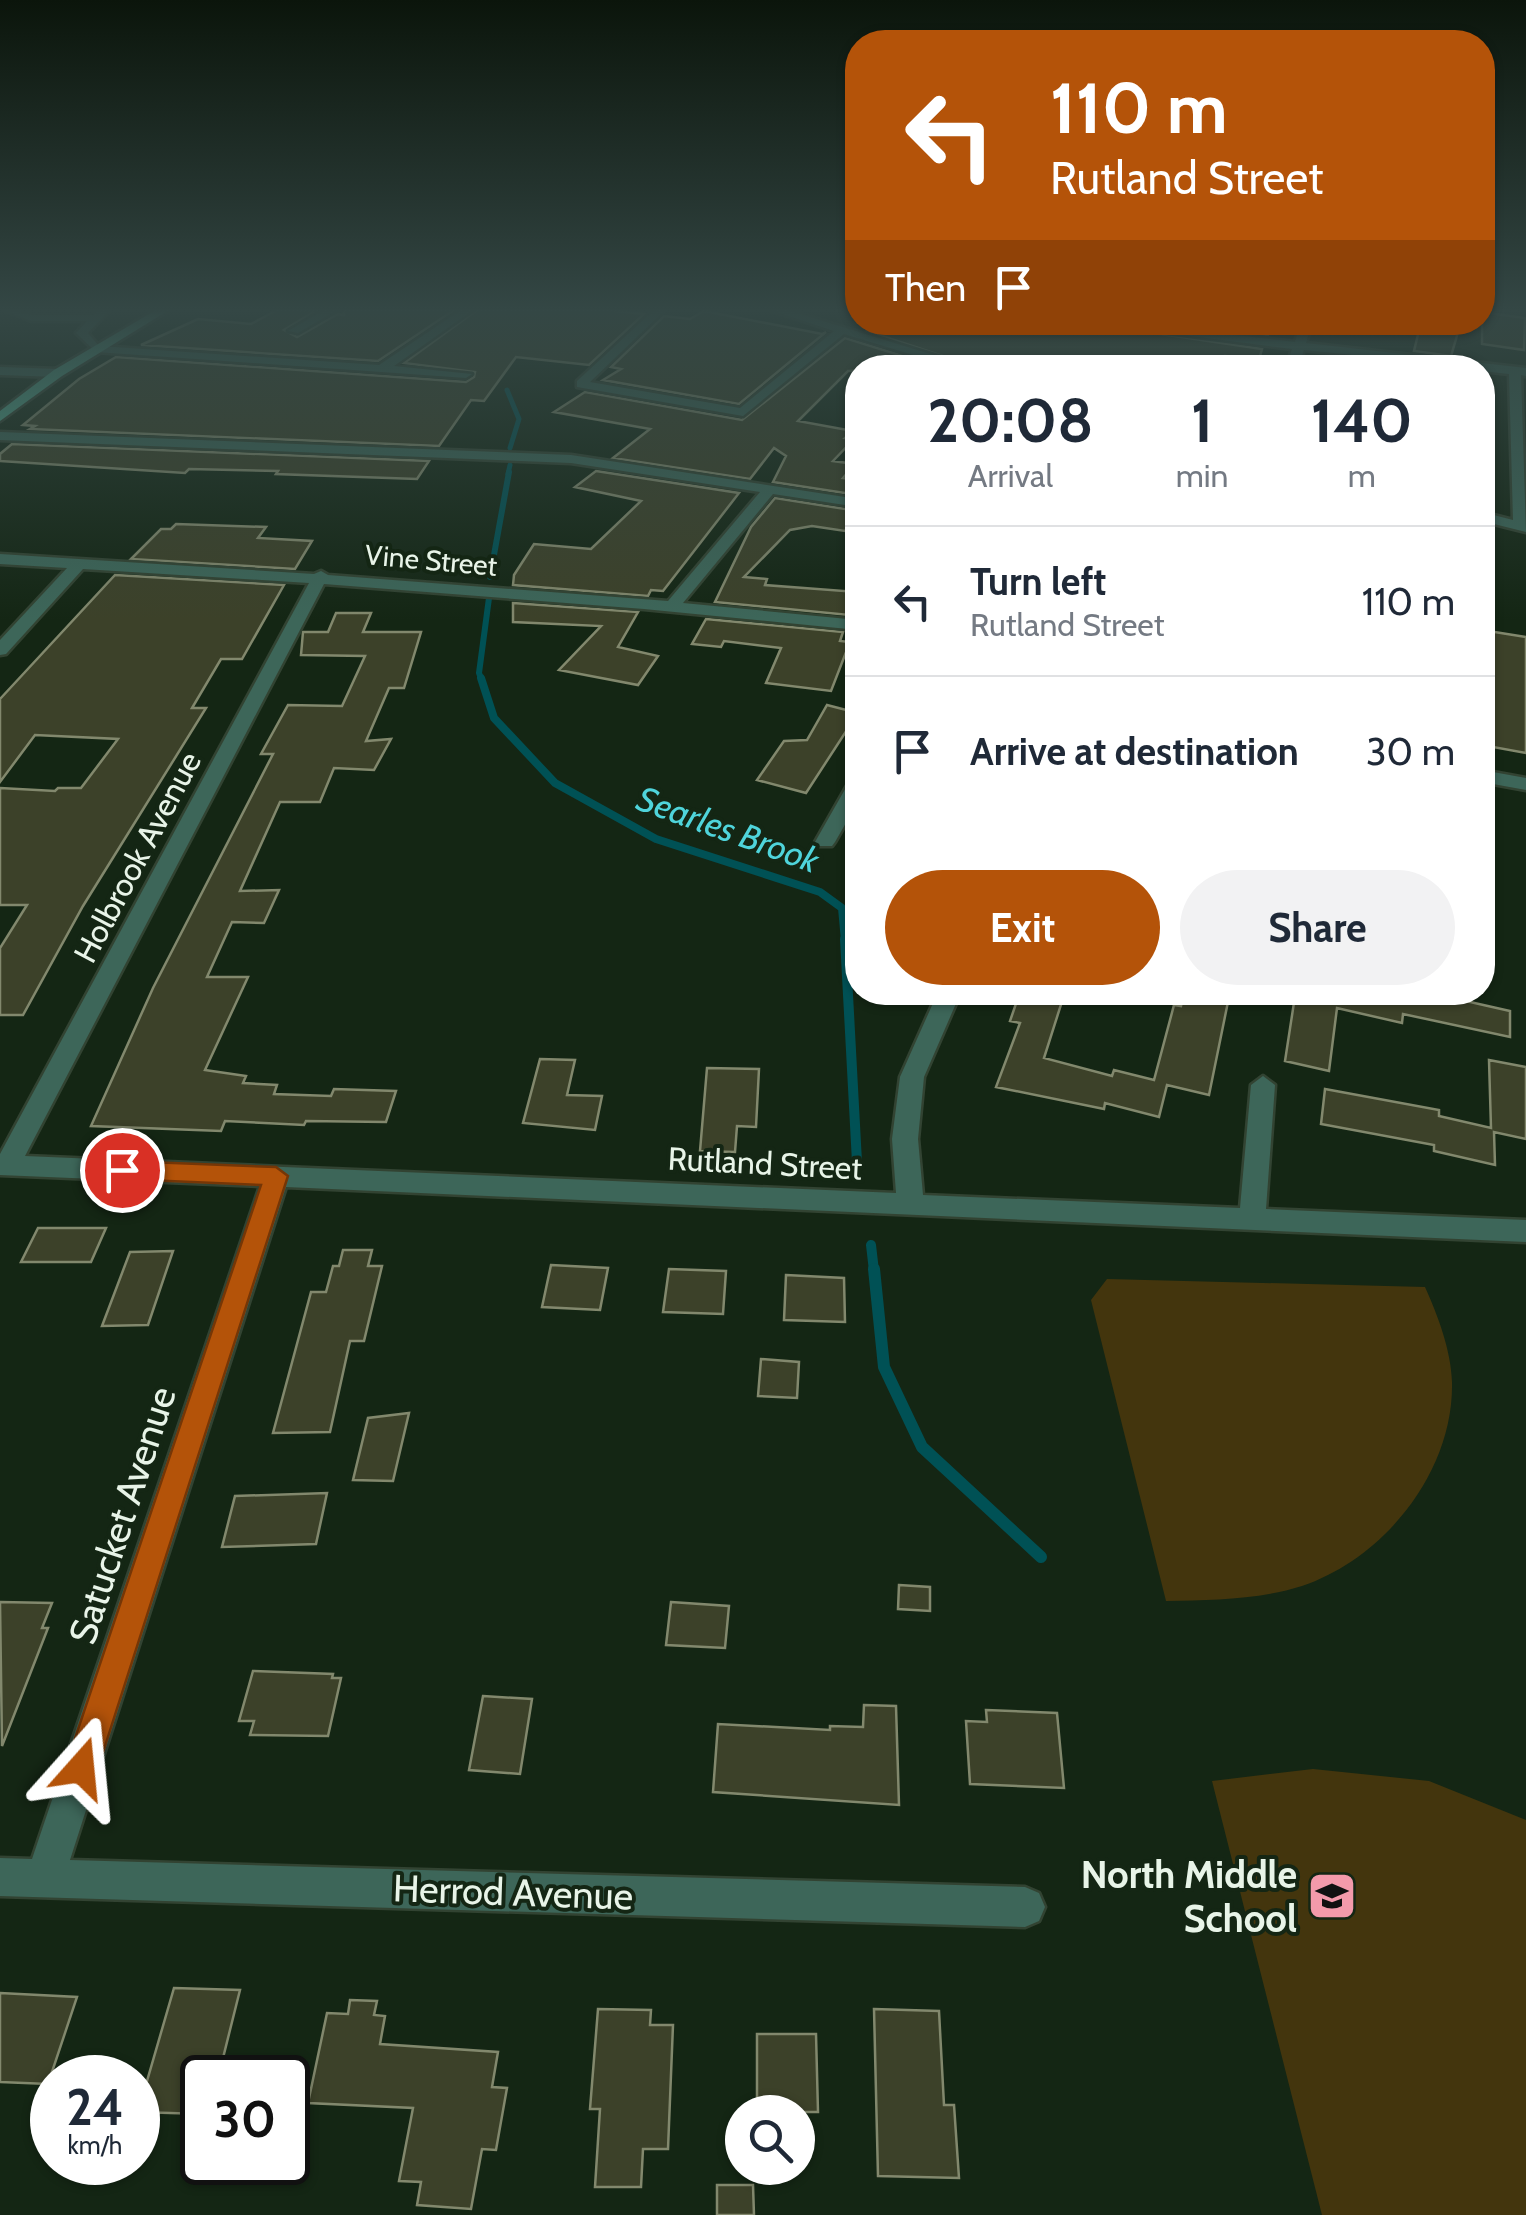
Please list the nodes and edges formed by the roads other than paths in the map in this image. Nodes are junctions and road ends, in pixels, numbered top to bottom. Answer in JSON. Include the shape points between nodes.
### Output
{"nodes":[{"id":1,"x":1521,"y":413,"type":"edge"},
{"id":2,"x":0,"y":436,"type":"edge"},
{"id":3,"x":769,"y":490,"type":"junction"},
{"id":4,"x":845,"y":501,"type":"edge"},
{"id":5,"x":1495,"y":520,"type":"edge"},
{"id":6,"x":1523,"y":528,"type":"edge"},
{"id":7,"x":0,"y":558,"type":"edge"},
{"id":8,"x":79,"y":564,"type":"junction"},
{"id":9,"x":321,"y":576,"type":"junction"},
{"id":10,"x":674,"y":604,"type":"junction"},
{"id":11,"x":845,"y":624,"type":"edge"},
{"id":12,"x":0,"y":650,"type":"edge"},
{"id":13,"x":1495,"y":778,"type":"edge"},
{"id":14,"x":1526,"y":784,"type":"edge"},
{"id":15,"x":845,"y":806,"type":"edge"},
{"id":16,"x":824,"y":842,"type":"dead end"},
{"id":17,"x":944,"y":1005,"type":"edge"},
{"id":18,"x":1263,"y":1085,"type":"dead end"},
{"id":19,"x":3,"y":1165,"type":"edge"},
{"id":20,"x":276,"y":1176,"type":"junction"},
{"id":21,"x":910,"y":1204,"type":"junction"},
{"id":22,"x":1252,"y":1219,"type":"junction"},
{"id":23,"x":1526,"y":1231,"type":"edge"},
{"id":24,"x":0,"y":1877,"type":"edge"},
{"id":25,"x":44,"y":1878,"type":"junction"},
{"id":26,"x":1025,"y":1907,"type":"dead end"}],
"edges":[{"from":1,"to":6,"type":"street"},
{"from":2,"to":3,"type":"street","via":[[571,458]]},
{"from":3,"to":4,"type":"street"},
{"from":3,"to":10,"type":"street"},
{"from":5,"to":6,"type":"street"},
{"from":7,"to":8,"type":"street","name":"Vine Street"},
{"from":8,"to":9,"type":"street","name":"Vine Street"},
{"from":8,"to":12,"type":"street"},
{"from":9,"to":10,"type":"street","name":"Vine Street"},
{"from":9,"to":19,"type":"street","name":"Holbrook Avenue"},
{"from":10,"to":11,"type":"street","name":"Vine Street"},
{"from":13,"to":14,"type":"street"},
{"from":15,"to":16,"type":"street"},
{"from":17,"to":21,"type":"street","via":[[912,1077],[905,1139]]},
{"from":18,"to":22,"type":"street"},
{"from":19,"to":20,"type":"street","name":"Rutland Street"},
{"from":20,"to":21,"type":"street","name":"Rutland Street"},
{"from":20,"to":25,"type":"street","name":"Satucket Avenue"},
{"from":21,"to":22,"type":"street","name":"Rutland Street"},
{"from":22,"to":23,"type":"street","name":"Rutland Street"},
{"from":24,"to":25,"type":"street","name":"Herrod Avenue"},
{"from":25,"to":26,"type":"street","name":"Herrod Avenue"}]}
